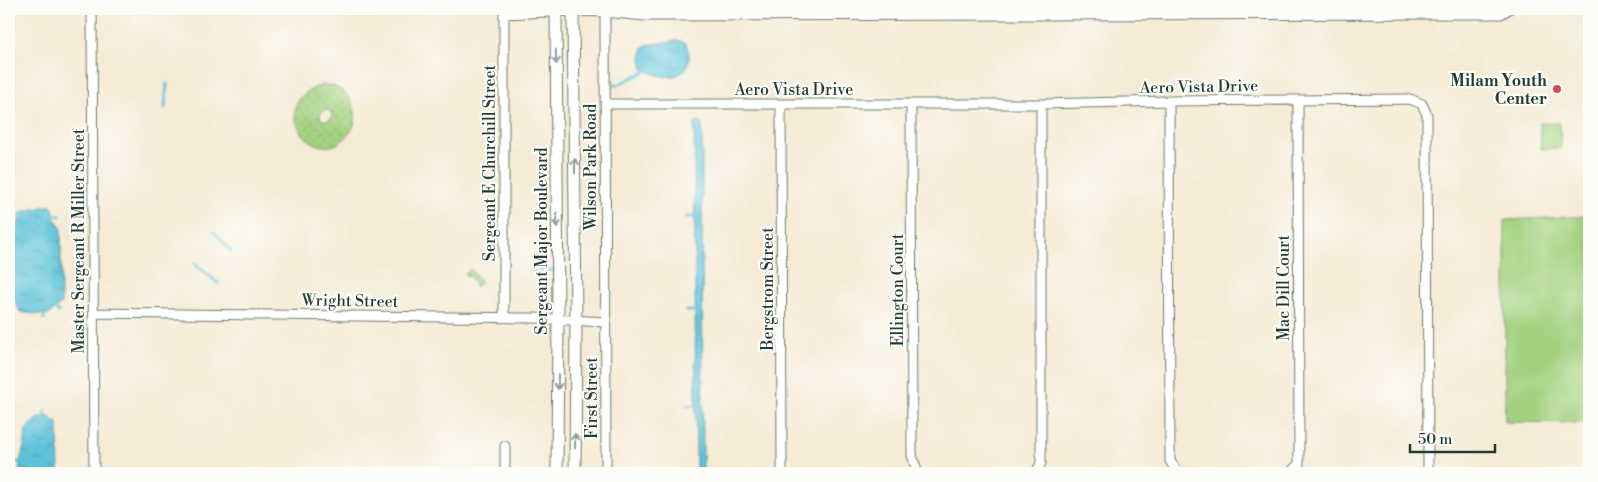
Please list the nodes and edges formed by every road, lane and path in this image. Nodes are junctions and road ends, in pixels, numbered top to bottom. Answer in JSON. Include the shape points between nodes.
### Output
{"nodes":[{"id":1,"x":92,"y":9,"type":"edge"},
{"id":2,"x":1509,"y":9,"type":"edge"},
{"id":3,"x":556,"y":10,"type":"edge"},
{"id":4,"x":573,"y":10,"type":"edge"},
{"id":5,"x":504,"y":11,"type":"edge"},
{"id":6,"x":605,"y":12,"type":"junction"},
{"id":7,"x":1169,"y":101,"type":"junction"},
{"id":8,"x":1298,"y":101,"type":"junction"},
{"id":9,"x":605,"y":104,"type":"junction"},
{"id":10,"x":781,"y":104,"type":"junction"},
{"id":11,"x":911,"y":104,"type":"junction"},
{"id":12,"x":1040,"y":104,"type":"junction"},
{"id":13,"x":94,"y":313,"type":"junction"},
{"id":14,"x":504,"y":317,"type":"junction"},
{"id":15,"x":558,"y":319,"type":"junction"},
{"id":16,"x":576,"y":320,"type":"junction"},
{"id":17,"x":605,"y":322,"type":"junction"},
{"id":18,"x":505,"y":446,"type":"dead end"},
{"id":19,"x":94,"y":473,"type":"edge"},
{"id":20,"x":505,"y":473,"type":"edge"},
{"id":21,"x":557,"y":473,"type":"edge"},
{"id":22,"x":575,"y":473,"type":"edge"},
{"id":23,"x":606,"y":473,"type":"edge"},
{"id":24,"x":782,"y":473,"type":"edge"},
{"id":25,"x":920,"y":473,"type":"edge"},
{"id":26,"x":1036,"y":473,"type":"edge"},
{"id":27,"x":1178,"y":473,"type":"edge"},
{"id":28,"x":1290,"y":473,"type":"edge"},
{"id":29,"x":1428,"y":473,"type":"edge"}],
"edges":[{"from":1,"to":13,"type":"street","name":"Master Sergeant R Miller Street"},
{"from":2,"to":6,"type":"street","via":[[1501,14],[644,16]]},
{"from":3,"to":4,"type":"street"},
{"from":3,"to":5,"type":"street"},
{"from":3,"to":15,"type":"street","name":"Sergeant Major Boulevard","one_way":true},
{"from":4,"to":6,"type":"street"},
{"from":16,"to":4,"type":"street","name":"Sergeant Major Boulevard","one_way":true},
{"from":5,"to":14,"type":"street","name":"Sergeant E Churchill Street"},
{"from":6,"to":9,"type":"street","name":"Wilson Park Road"},
{"from":7,"to":8,"type":"street","name":"Aero Vista Drive"},
{"from":7,"to":12,"type":"street","name":"Aero Vista Drive"},
{"from":7,"to":27,"type":"street","via":[[1170,462]]},
{"from":8,"to":28,"type":"street","name":"Mac Dill Court","via":[[1298,464]]},
{"from":8,"to":29,"type":"street","name":"Aero Vista Drive","via":[[1410,99],[1422,104],[1427,115]]},
{"from":9,"to":10,"type":"street","name":"Aero Vista Drive"},
{"from":9,"to":17,"type":"street","name":"Wilson Park Road"},
{"from":10,"to":11,"type":"street","name":"Aero Vista Drive"},
{"from":10,"to":24,"type":"street","name":"Bergstrom Street"},
{"from":11,"to":12,"type":"street","name":"Aero Vista Drive"},
{"from":11,"to":25,"type":"street","name":"Ellington Court","via":[[912,455]]},
{"from":12,"to":26,"type":"street","via":[[1041,463]]},
{"from":13,"to":14,"type":"street","name":"Wright Street"},
{"from":13,"to":19,"type":"street","name":"Master Sergeant R Miller Street"},
{"from":14,"to":15,"type":"street","name":"Wright Street"},
{"from":15,"to":16,"type":"street","name":"Wright Street"},
{"from":15,"to":21,"type":"street","name":"Sergeant Major Boulevard","one_way":true},
{"from":16,"to":17,"type":"street","name":"Wright Street"},
{"from":22,"to":16,"type":"street","name":"Sergeant Major Boulevard","one_way":true},
{"from":17,"to":23,"type":"street","name":"First Street"},
{"from":18,"to":20,"type":"street"}]}
